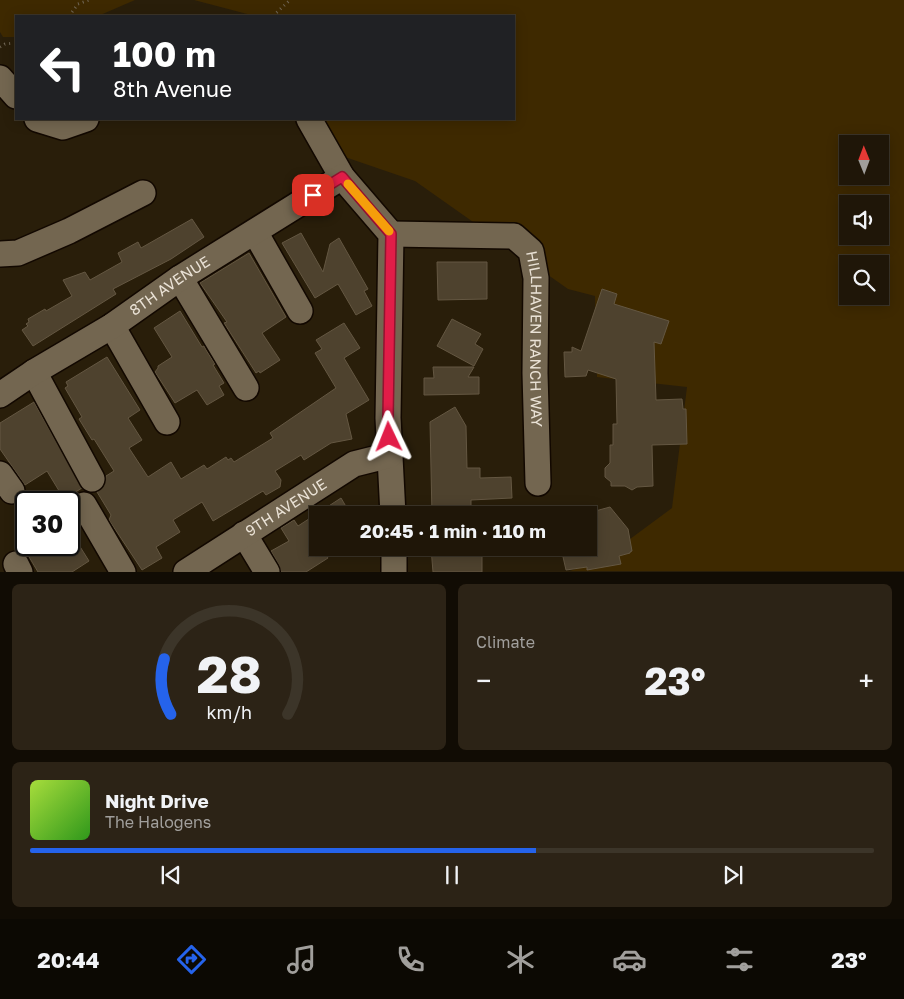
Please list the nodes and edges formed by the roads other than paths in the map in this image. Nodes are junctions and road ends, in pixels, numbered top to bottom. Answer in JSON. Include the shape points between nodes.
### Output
{"nodes":[{"id":1,"x":0,"y":78,"type":"edge"},
{"id":2,"x":15,"y":95,"type":"edge"},
{"id":3,"x":40,"y":120,"type":"edge"},
{"id":4,"x":83,"y":120,"type":"edge"},
{"id":5,"x":310,"y":120,"type":"edge"},
{"id":6,"x":342,"y":177,"type":"junction"},
{"id":7,"x":143,"y":193,"type":"dead end"},
{"id":8,"x":255,"y":232,"type":"junction"},
{"id":9,"x":391,"y":234,"type":"junction"},
{"id":10,"x":0,"y":254,"type":"edge"},
{"id":11,"x":180,"y":278,"type":"junction"},
{"id":12,"x":300,"y":310,"type":"dead end"},
{"id":13,"x":112,"y":326,"type":"junction"},
{"id":14,"x":34,"y":372,"type":"junction"},
{"id":15,"x":246,"y":388,"type":"dead end"},
{"id":16,"x":0,"y":395,"type":"edge"},
{"id":17,"x":167,"y":422,"type":"dead end"},
{"id":18,"x":390,"y":455,"type":"junction"},
{"id":19,"x":92,"y":479,"type":"dead end"},
{"id":20,"x":538,"y":483,"type":"dead end"},
{"id":21,"x":84,"y":505,"type":"dead end"},
{"id":22,"x":393,"y":506,"type":"edge"},
{"id":23,"x":244,"y":534,"type":"junction"},
{"id":24,"x":394,"y":556,"type":"edge"},
{"id":25,"x":124,"y":572,"type":"edge"},
{"id":26,"x":186,"y":572,"type":"edge"},
{"id":27,"x":267,"y":572,"type":"edge"},
{"id":28,"x":394,"y":572,"type":"edge"}],
"edges":[{"from":1,"to":2,"type":"street"},
{"from":3,"to":4,"type":"street","via":[[63,127]]},
{"from":5,"to":6,"type":"street"},
{"from":6,"to":8,"type":"street","name":"8TH AVENUE"},
{"from":6,"to":9,"type":"street"},
{"from":7,"to":10,"type":"street","via":[[18,253]]},
{"from":8,"to":11,"type":"street","name":"8TH AVENUE"},
{"from":8,"to":12,"type":"street"},
{"from":9,"to":18,"type":"street"},
{"from":9,"to":20,"type":"street","name":"HILLHAVEN RANCH WAY","via":[[514,236],[531,251],[536,278]]},
{"from":11,"to":13,"type":"street","name":"8TH AVENUE"},
{"from":11,"to":15,"type":"street"},
{"from":13,"to":14,"type":"street","name":"8TH AVENUE"},
{"from":13,"to":17,"type":"street"},
{"from":14,"to":16,"type":"street","name":"8TH AVENUE"},
{"from":14,"to":19,"type":"street"},
{"from":18,"to":22,"type":"street"},
{"from":18,"to":23,"type":"street","name":"9TH AVENUE","via":[[354,464]]},
{"from":21,"to":25,"type":"street"},
{"from":23,"to":26,"type":"street","name":"9TH AVENUE","via":[[202,550]]},
{"from":23,"to":27,"type":"street"},
{"from":24,"to":28,"type":"street"}]}
